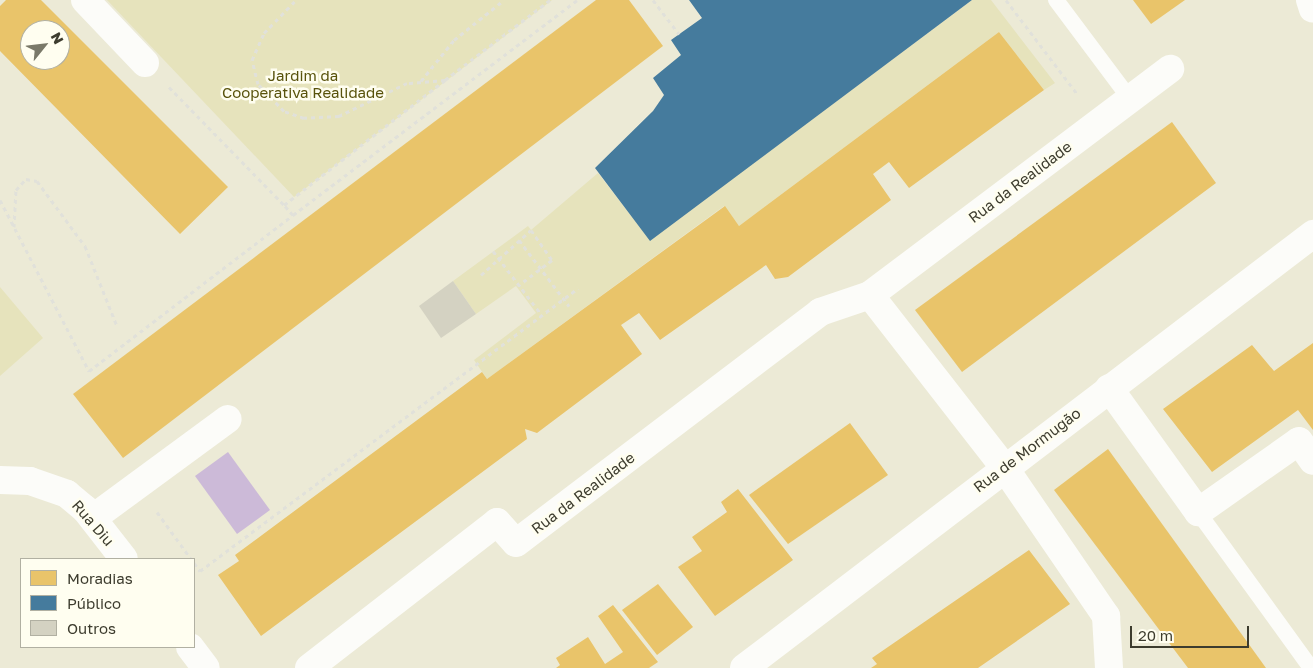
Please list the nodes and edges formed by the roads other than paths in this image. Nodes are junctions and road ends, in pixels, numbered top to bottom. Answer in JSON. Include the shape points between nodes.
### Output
{"nodes":[{"id":1,"x":85,"y":0,"type":"edge"},
{"id":2,"x":1056,"y":0,"type":"edge"},
{"id":3,"x":1310,"y":0,"type":"edge"},
{"id":4,"x":1313,"y":9,"type":"edge"},
{"id":5,"x":145,"y":63,"type":"road end"},
{"id":6,"x":1170,"y":69,"type":"dead end"},
{"id":7,"x":1130,"y":99,"type":"junction"},
{"id":8,"x":1313,"y":234,"type":"edge"},
{"id":9,"x":870,"y":295,"type":"junction"},
{"id":10,"x":1109,"y":388,"type":"junction"},
{"id":11,"x":228,"y":420,"type":"dead end"},
{"id":12,"x":1313,"y":460,"type":"edge"},
{"id":13,"x":1004,"y":467,"type":"junction"},
{"id":14,"x":0,"y":480,"type":"edge"},
{"id":15,"x":1198,"y":512,"type":"junction"},
{"id":16,"x":93,"y":518,"type":"junction"},
{"id":17,"x":123,"y":558,"type":"edge"},
{"id":18,"x":191,"y":648,"type":"edge"},
{"id":19,"x":206,"y":668,"type":"edge"},
{"id":20,"x":309,"y":668,"type":"edge"},
{"id":21,"x":744,"y":668,"type":"edge"},
{"id":22,"x":1109,"y":668,"type":"edge"},
{"id":23,"x":1311,"y":668,"type":"edge"}],
"edges":[{"from":1,"to":5,"type":"street"},
{"from":2,"to":7,"type":"lane"},
{"from":3,"to":4,"type":"street"},
{"from":6,"to":7,"type":"street","name":"Rua da Realidade"},
{"from":7,"to":9,"type":"street","name":"Rua da Realidade"},
{"from":8,"to":10,"type":"street","name":"Rua de Mormugão"},
{"from":9,"to":13,"type":"street"},
{"from":9,"to":20,"type":"street","name":"Rua da Realidade","via":[[820,312],[516,543],[498,522]]},
{"from":10,"to":13,"type":"street","name":"Rua de Mormugão"},
{"from":10,"to":15,"type":"street"},
{"from":11,"to":16,"type":"street"},
{"from":12,"to":15,"type":"street","via":[[1299,441]]},
{"from":13,"to":21,"type":"street","name":"Rua de Mormugão"},
{"from":13,"to":22,"type":"street","via":[[1106,616]]},
{"from":14,"to":16,"type":"street","name":"Rua Diu","via":[[47,485],[67,494]]},
{"from":15,"to":23,"type":"lane"},
{"from":16,"to":17,"type":"street","name":"Rua Diu"},
{"from":18,"to":19,"type":"street"}]}
